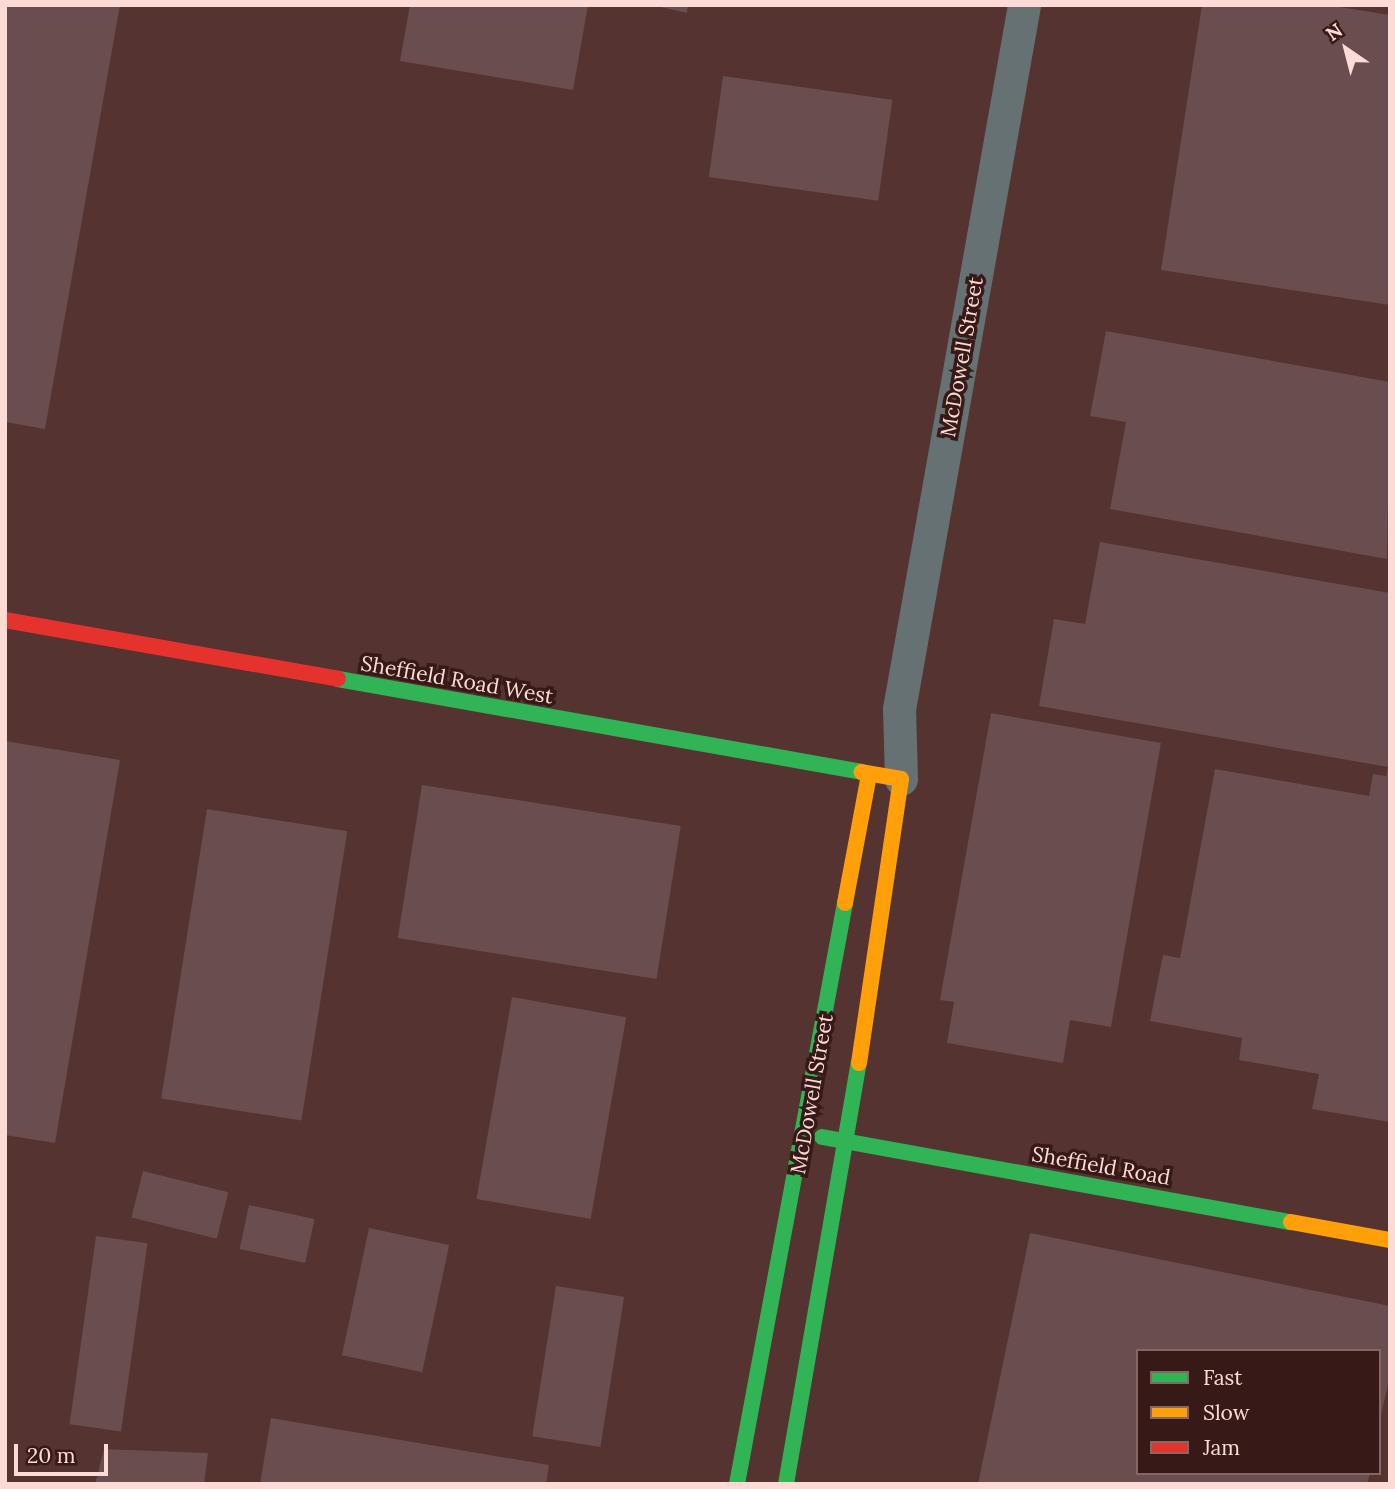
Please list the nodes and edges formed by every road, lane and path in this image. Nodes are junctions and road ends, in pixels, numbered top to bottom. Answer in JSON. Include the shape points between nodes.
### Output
{"nodes":[{"id":1,"x":1024,"y":5,"type":"edge"},
{"id":2,"x":5,"y":620,"type":"edge"},
{"id":3,"x":899,"y":709,"type":"junction"},
{"id":4,"x":869,"y":775,"type":"junction"},
{"id":5,"x":901,"y":779,"type":"junction"},
{"id":6,"x":806,"y":1134,"type":"junction"},
{"id":7,"x":847,"y":1142,"type":"junction"},
{"id":8,"x":1390,"y":1240,"type":"edge"},
{"id":9,"x":737,"y":1484,"type":"edge"},
{"id":10,"x":786,"y":1484,"type":"edge"}],
"edges":[{"from":1,"to":3,"type":"street","name":"McDowell Street"},
{"from":2,"to":4,"type":"street","name":"Sheffield Road West"},
{"from":3,"to":4,"type":"street","name":"McDowell Street"},
{"from":3,"to":5,"type":"street","name":"McDowell Street"},
{"from":4,"to":5,"type":"street","name":"Sheffield Road West"},
{"from":4,"to":6,"type":"street","name":"McDowell Street"},
{"from":5,"to":7,"type":"street","name":"McDowell Street"},
{"from":6,"to":7,"type":"street","name":"Sheffield Road"},
{"from":6,"to":9,"type":"street","name":"McDowell Street"},
{"from":7,"to":8,"type":"street","name":"Sheffield Road"},
{"from":7,"to":10,"type":"street","name":"McDowell Street"}]}
